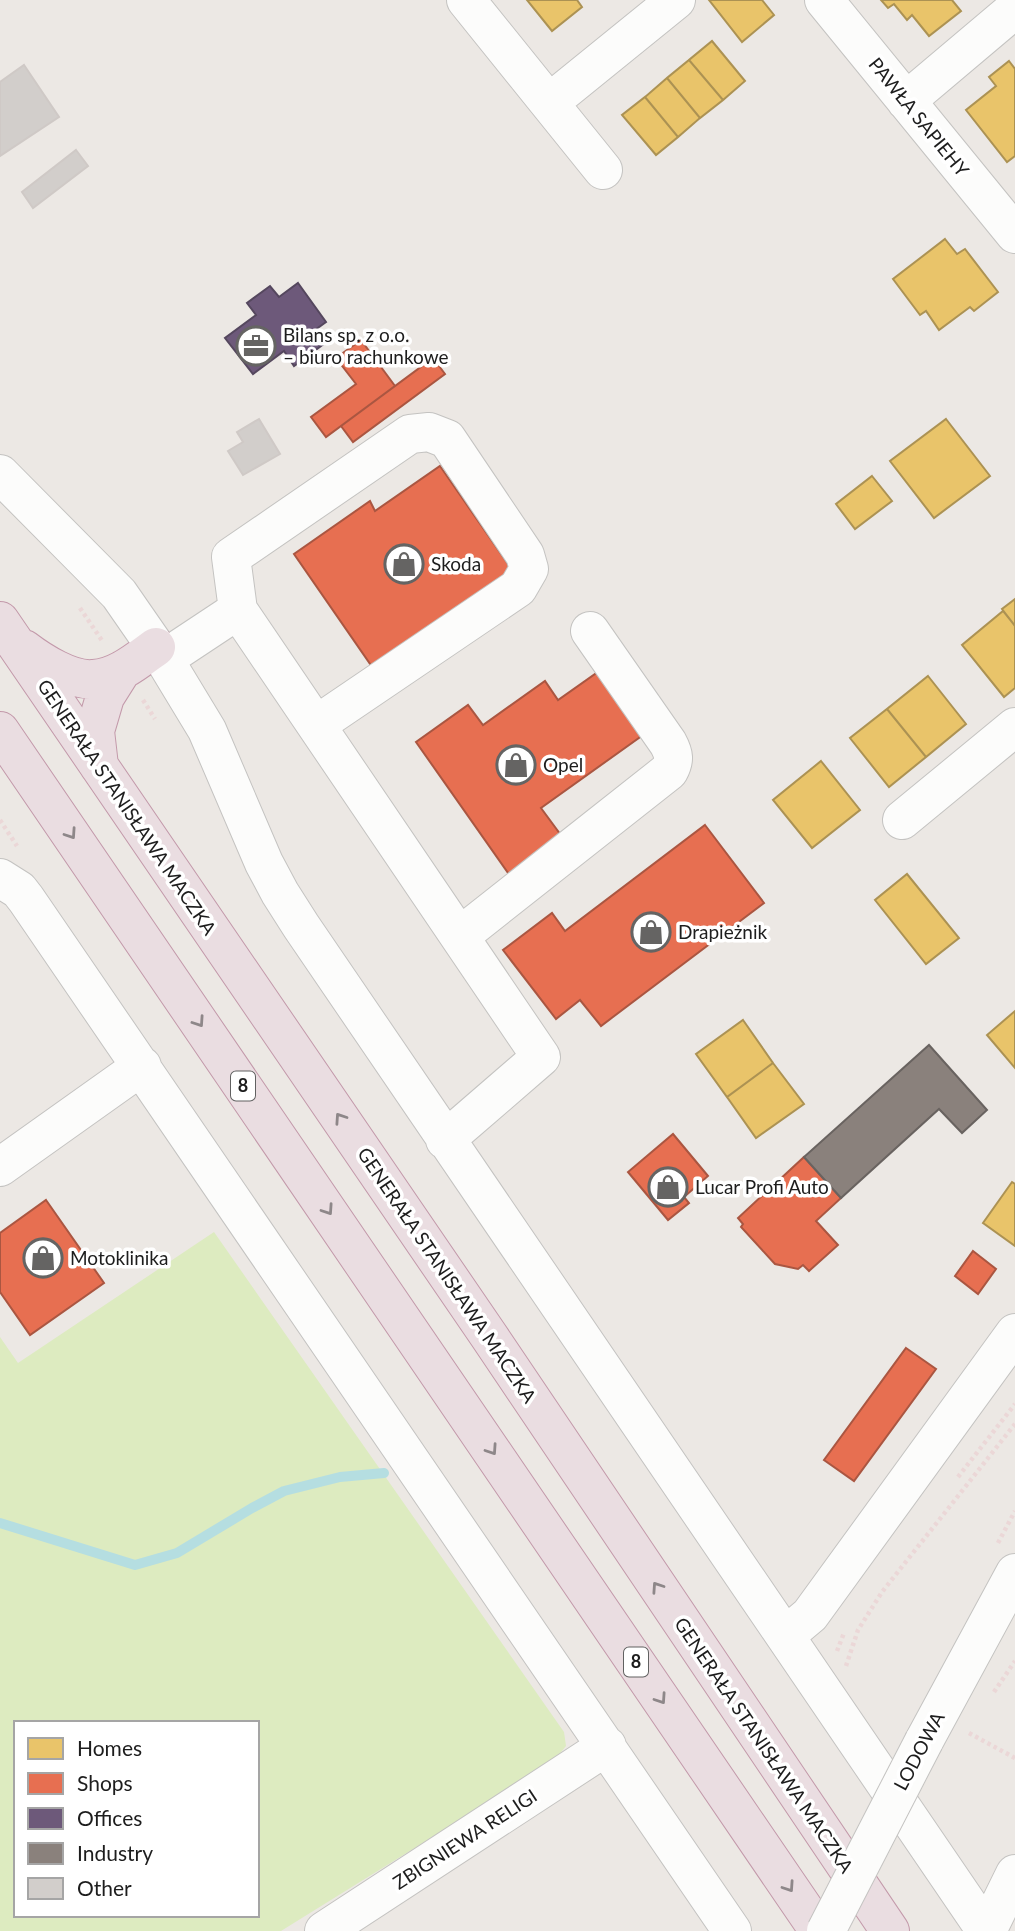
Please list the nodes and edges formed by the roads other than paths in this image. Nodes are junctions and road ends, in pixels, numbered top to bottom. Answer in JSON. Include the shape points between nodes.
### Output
{"nodes":[{"id":1,"x":466,"y":0,"type":"edge"},
{"id":2,"x":676,"y":0,"type":"edge"},
{"id":3,"x":824,"y":0,"type":"edge"},
{"id":4,"x":1015,"y":9,"type":"edge"},
{"id":5,"x":906,"y":101,"type":"junction"},
{"id":6,"x":549,"y":103,"type":"junction"},
{"id":7,"x":603,"y":170,"type":"dead end"},
{"id":8,"x":1015,"y":234,"type":"edge"},
{"id":9,"x":0,"y":474,"type":"edge"},
{"id":10,"x":238,"y":610,"type":"junction"},
{"id":11,"x":590,"y":631,"type":"dead end"},
{"id":12,"x":7,"y":632,"type":"edge"},
{"id":13,"x":160,"y":653,"type":"junction"},
{"id":14,"x":122,"y":670,"type":"junction"},
{"id":15,"x":316,"y":725,"type":"junction"},
{"id":16,"x":1015,"y":727,"type":"edge"},
{"id":17,"x":0,"y":730,"type":"edge"},
{"id":18,"x":99,"y":766,"type":"junction"},
{"id":19,"x":16,"y":770,"type":"edge"},
{"id":20,"x":902,"y":820,"type":"dead end"},
{"id":21,"x":0,"y":878,"type":"edge"},
{"id":22,"x":460,"y":936,"type":"junction"},
{"id":23,"x":142,"y":1066,"type":"junction"},
{"id":24,"x":445,"y":1140,"type":"junction"},
{"id":25,"x":0,"y":1167,"type":"edge"},
{"id":26,"x":1015,"y":1333,"type":"edge"},
{"id":27,"x":1015,"y":1573,"type":"edge"},
{"id":28,"x":785,"y":1636,"type":"junction"},
{"id":29,"x":607,"y":1746,"type":"junction"},
{"id":30,"x":1015,"y":1874,"type":"edge"},
{"id":31,"x":324,"y":1931,"type":"edge"},
{"id":32,"x":733,"y":1931,"type":"edge"},
{"id":33,"x":819,"y":1931,"type":"edge"},
{"id":34,"x":826,"y":1931,"type":"edge"},
{"id":35,"x":890,"y":1931,"type":"edge"},
{"id":36,"x":987,"y":1931,"type":"edge"}],
"edges":[{"from":1,"to":6,"type":"street"},
{"from":2,"to":6,"type":"street"},
{"from":3,"to":5,"type":"street","name":"PAWŁA SAPIEHY"},
{"from":4,"to":5,"type":"street"},
{"from":5,"to":8,"type":"street","name":"PAWŁA SAPIEHY"},
{"from":6,"to":7,"type":"street"},
{"from":9,"to":13,"type":"street","via":[[120,594]]},
{"from":10,"to":13,"type":"street"},
{"from":10,"to":15,"type":"street"},
{"from":10,"to":15,"type":"street","via":[[231,557],[410,434],[429,432],[447,439],[525,555],[529,569],[518,587]]},
{"from":11,"to":22,"type":"street","via":[[668,743],[674,763],[538,891]]},
{"from":12,"to":14,"type":"highway","via":[[38,660],[63,673],[93,679]]},
{"from":12,"to":18,"type":"highway","name":"GENERAŁA STANISŁAWA MACZKA"},
{"from":13,"to":14,"type":"highway"},
{"from":13,"to":24,"type":"street","via":[[207,730],[280,892]]},
{"from":14,"to":18,"type":"highway","via":[[105,697],[95,731]]},
{"from":15,"to":22,"type":"street"},
{"from":16,"to":20,"type":"street"},
{"from":17,"to":19,"type":"highway","number":"8"},
{"from":35,"to":18,"type":"highway","name":"GENERAŁA STANISŁAWA MACZKA","one_way":true},
{"from":19,"to":33,"type":"highway","number":"8","one_way":true},
{"from":21,"to":23,"type":"street","via":[[26,899]]},
{"from":22,"to":24,"type":"street","via":[[541,1057]]},
{"from":23,"to":25,"type":"street"},
{"from":23,"to":29,"type":"street"},
{"from":24,"to":28,"type":"street"},
{"from":26,"to":28,"type":"street","via":[[810,1615]]},
{"from":27,"to":34,"type":"street","name":"LODOWA","bridge":true},
{"from":28,"to":36,"type":"street"},
{"from":29,"to":31,"type":"street","name":"ZBIGNIEWA RELIGI"},
{"from":29,"to":32,"type":"street"},
{"from":30,"to":36,"type":"street"}]}
